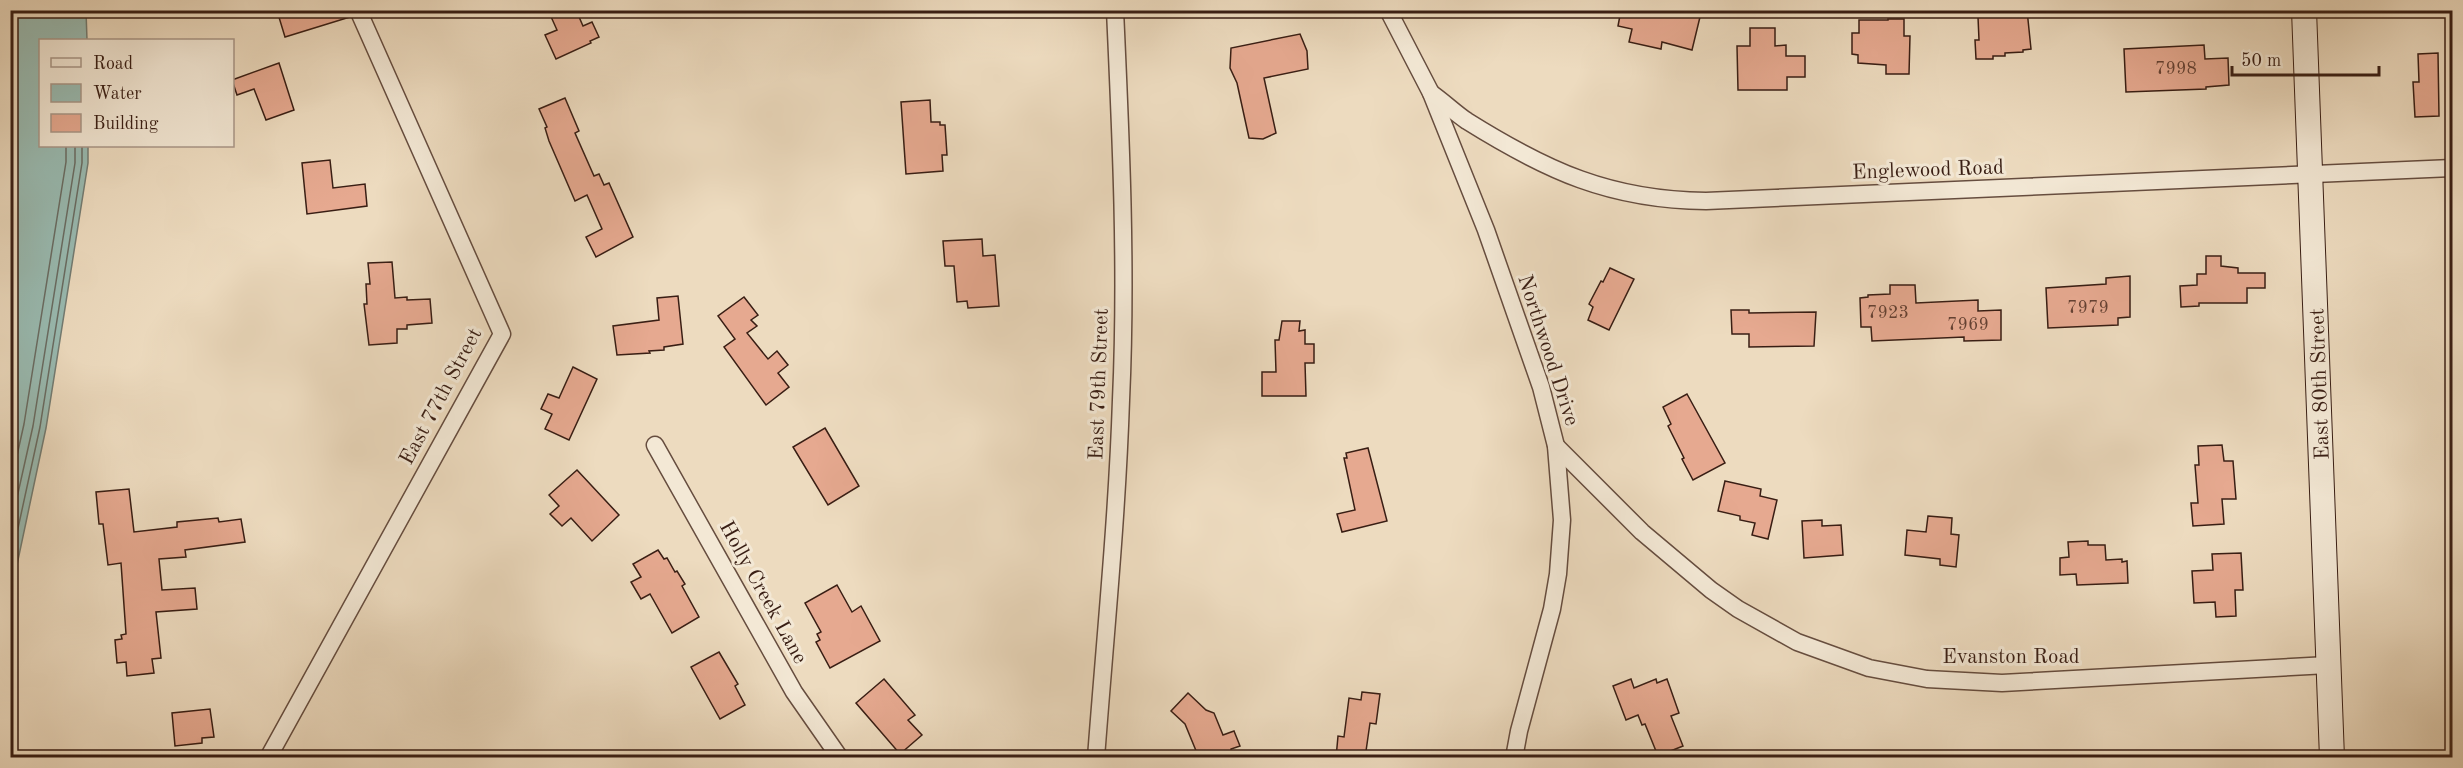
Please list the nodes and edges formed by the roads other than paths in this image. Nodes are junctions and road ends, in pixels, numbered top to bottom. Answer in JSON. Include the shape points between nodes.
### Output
{"nodes":[{"id":1,"x":358,"y":10,"type":"edge"},
{"id":2,"x":1114,"y":10,"type":"edge"},
{"id":3,"x":1388,"y":10,"type":"edge"},
{"id":4,"x":2304,"y":10,"type":"edge"},
{"id":5,"x":1431,"y":93,"type":"junction"},
{"id":6,"x":2452,"y":168,"type":"edge"},
{"id":7,"x":2311,"y":175,"type":"junction"},
{"id":8,"x":655,"y":445,"type":"dead end"},
{"id":9,"x":1556,"y":446,"type":"junction"},
{"id":10,"x":2328,"y":665,"type":"junction"},
{"id":11,"x":268,"y":758,"type":"edge"},
{"id":12,"x":840,"y":758,"type":"edge"},
{"id":13,"x":1096,"y":758,"type":"edge"},
{"id":14,"x":1514,"y":758,"type":"edge"},
{"id":15,"x":2332,"y":758,"type":"edge"}],
"edges":[{"from":1,"to":11,"type":"street","name":"East 77th Street","via":[[502,334]]},
{"from":2,"to":13,"type":"street","name":"East 79th Street","via":[[1123,192],[1121,402]]},
{"from":3,"to":5,"type":"street","name":"Northwood Drive"},
{"from":4,"to":7,"type":"street","name":"East 80th Street"},
{"from":5,"to":7,"type":"street","name":"Englewood Road","via":[[1465,119],[1552,170],[1604,188],[1666,199],[1706,201]]},
{"from":5,"to":9,"type":"street","name":"Northwood Drive","via":[[1518,319]]},
{"from":6,"to":7,"type":"street","name":"Englewood Road"},
{"from":7,"to":10,"type":"street","name":"East 80th Street"},
{"from":8,"to":12,"type":"street","name":"Holly Creek Lane","via":[[794,692]]},
{"from":9,"to":10,"type":"street","name":"Evanston Road","via":[[1642,532],[1738,609],[1797,642],[1869,668],[1927,679],[2002,683]]},
{"from":9,"to":14,"type":"street","name":"Northwood Drive","via":[[1562,520],[1558,574]]},
{"from":10,"to":15,"type":"street","name":"East 80th Street"}]}
